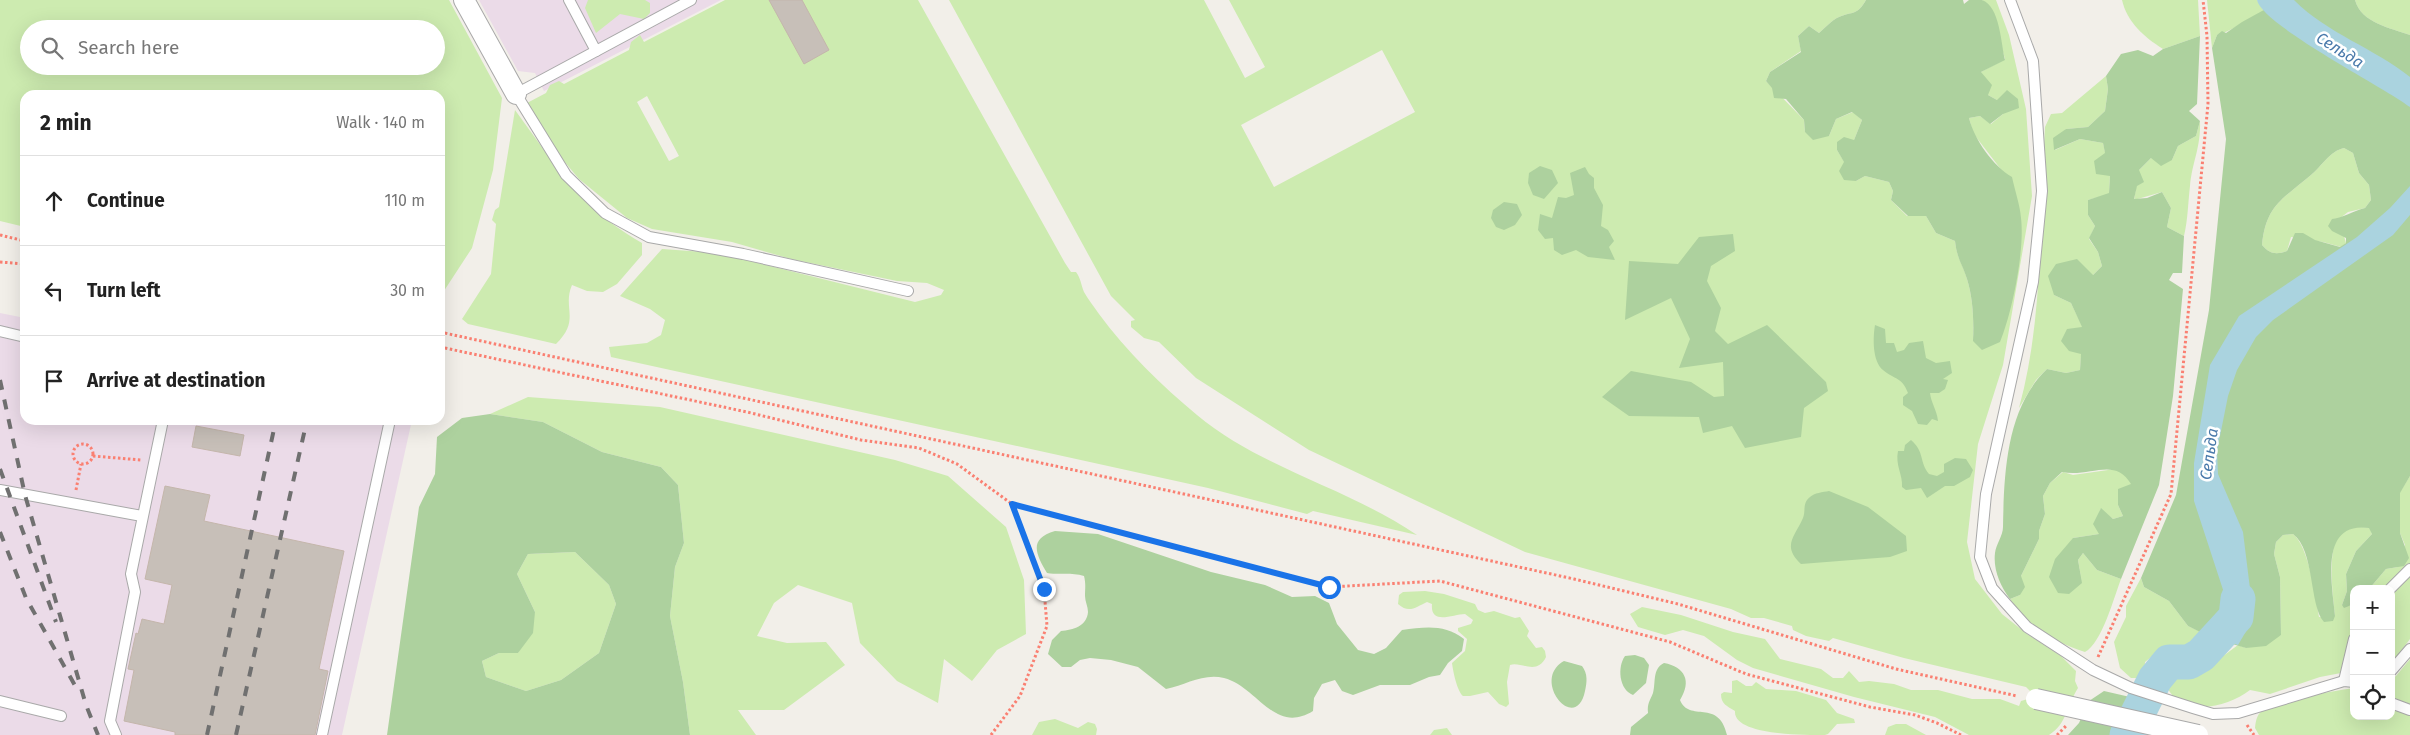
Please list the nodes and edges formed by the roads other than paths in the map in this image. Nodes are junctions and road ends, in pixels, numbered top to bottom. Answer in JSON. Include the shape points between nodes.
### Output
{"nodes":[{"id":1,"x":464,"y":0,"type":"edge"},
{"id":2,"x":569,"y":0,"type":"edge"},
{"id":3,"x":691,"y":0,"type":"edge"},
{"id":4,"x":2010,"y":0,"type":"edge"},
{"id":5,"x":596,"y":51,"type":"junction"},
{"id":6,"x":516,"y":94,"type":"junction"},
{"id":7,"x":908,"y":291,"type":"dead end"},
{"id":8,"x":0,"y":331,"type":"edge"},
{"id":9,"x":20,"y":336,"type":"edge"},
{"id":10,"x":162,"y":425,"type":"edge"},
{"id":11,"x":389,"y":425,"type":"edge"},
{"id":12,"x":0,"y":490,"type":"edge"},
{"id":13,"x":142,"y":516,"type":"junction"},
{"id":14,"x":2410,"y":569,"type":"edge"},
{"id":15,"x":2394,"y":585,"type":"edge"},
{"id":16,"x":2410,"y":649,"type":"edge"},
{"id":17,"x":2395,"y":666,"type":"edge"},
{"id":18,"x":2349,"y":681,"type":"edge"},
{"id":19,"x":2036,"y":699,"type":"road end"},
{"id":20,"x":0,"y":701,"type":"edge"},
{"id":21,"x":2395,"y":704,"type":"edge"},
{"id":22,"x":2410,"y":710,"type":"edge"},
{"id":23,"x":61,"y":716,"type":"dead end"},
{"id":24,"x":116,"y":735,"type":"edge"},
{"id":25,"x":322,"y":735,"type":"edge"},
{"id":26,"x":2198,"y":735,"type":"edge"}],
"edges":[{"from":1,"to":6,"type":"street"},
{"from":2,"to":5,"type":"lane"},
{"from":3,"to":5,"type":"lane"},
{"from":4,"to":18,"type":"lane","via":[[2033,61],[2042,191],[2033,282],[1986,494],[1980,557],[1992,588],[2027,626],[2093,670],[2131,688],[2213,714],[2238,713]]},
{"from":5,"to":6,"type":"lane"},
{"from":6,"to":7,"type":"lane","via":[[566,174],[605,213],[649,237]]},
{"from":8,"to":9,"type":"lane"},
{"from":10,"to":13,"type":"lane"},
{"from":11,"to":25,"type":"lane"},
{"from":12,"to":13,"type":"lane"},
{"from":13,"to":24,"type":"lane","via":[[131,574],[135,592],[110,721]]},
{"from":14,"to":15,"type":"lane"},
{"from":16,"to":17,"type":"lane"},
{"from":19,"to":26,"type":"street","bridge":true},
{"from":20,"to":23,"type":"lane"},
{"from":21,"to":22,"type":"lane"}]}
